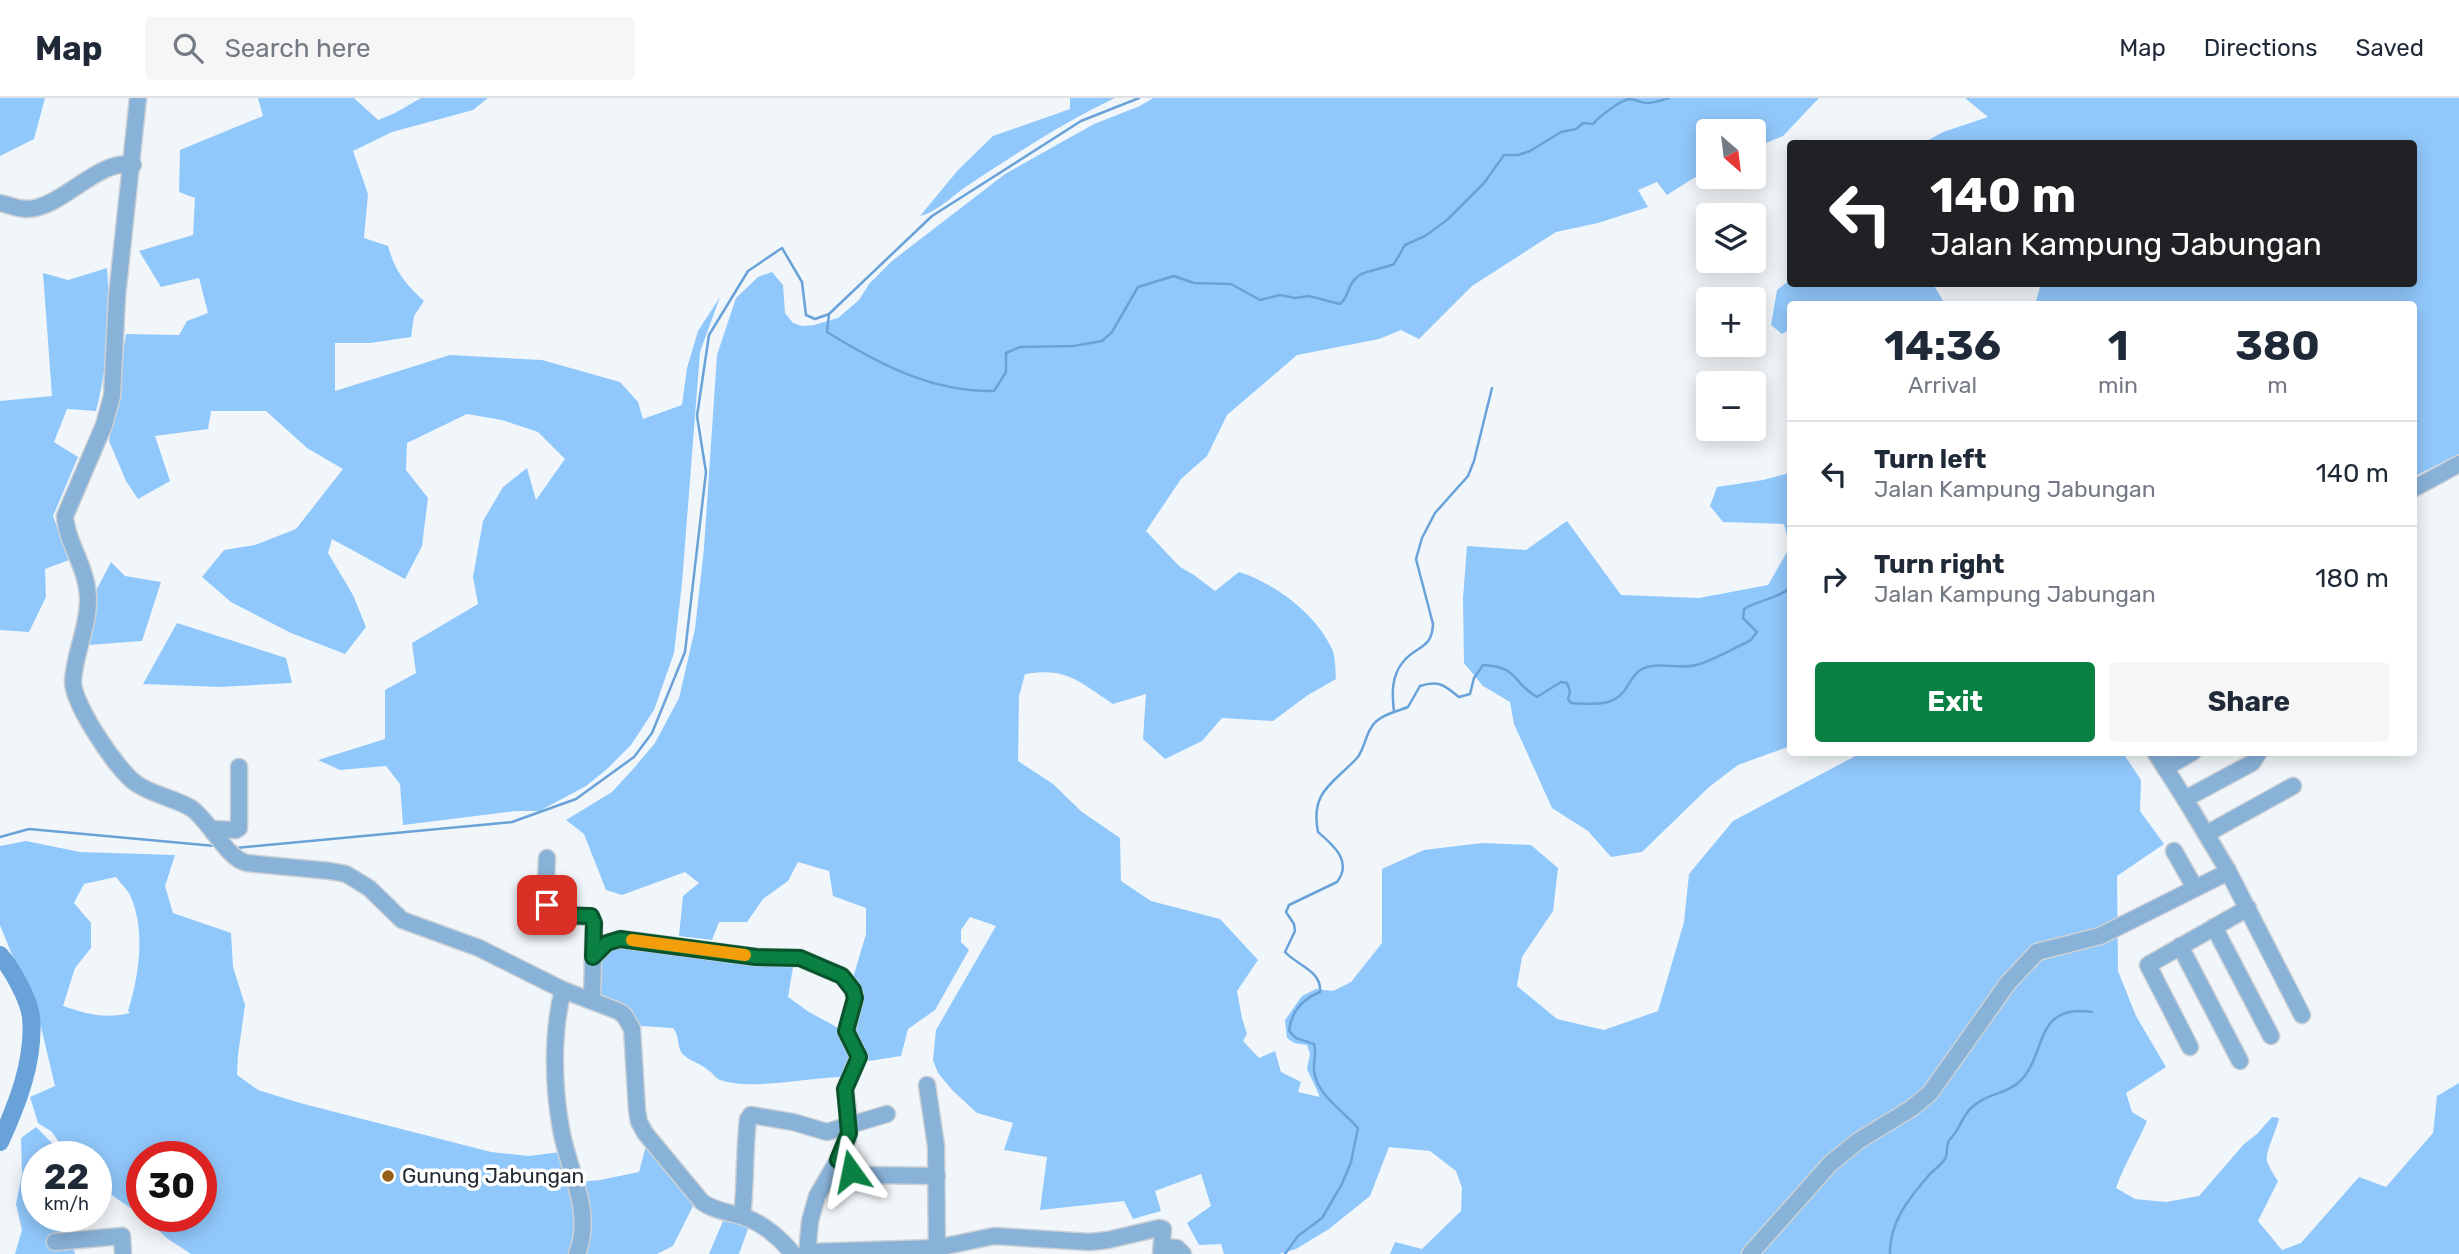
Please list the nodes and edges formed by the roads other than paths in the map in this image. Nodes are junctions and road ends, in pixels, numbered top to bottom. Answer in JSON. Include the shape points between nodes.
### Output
{"nodes":[{"id":1,"x":138,"y":98,"type":"edge"},
{"id":2,"x":132,"y":165,"type":"junction"},
{"id":3,"x":0,"y":203,"type":"edge"},
{"id":4,"x":2459,"y":464,"type":"edge"},
{"id":5,"x":2417,"y":487,"type":"edge"},
{"id":6,"x":2158,"y":756,"type":"edge"},
{"id":7,"x":2186,"y":756,"type":"edge"},
{"id":8,"x":2259,"y":756,"type":"edge"},
{"id":9,"x":239,"y":767,"type":"dead end"},
{"id":10,"x":2165,"y":768,"type":"junction"},
{"id":11,"x":2293,"y":786,"type":"dead end"},
{"id":12,"x":2185,"y":799,"type":"junction"},
{"id":13,"x":214,"y":832,"type":"junction"},
{"id":14,"x":2208,"y":833,"type":"junction"},
{"id":15,"x":2175,"y":851,"type":"dead end"},
{"id":16,"x":547,"y":858,"type":"dead end"},
{"id":17,"x":2227,"y":869,"type":"junction"},
{"id":18,"x":2195,"y":888,"type":"junction"},
{"id":19,"x":2248,"y":908,"type":"junction"},
{"id":20,"x":2214,"y":927,"type":"junction"},
{"id":21,"x":2180,"y":946,"type":"junction"},
{"id":22,"x":593,"y":957,"type":"junction"},
{"id":23,"x":563,"y":990,"type":"junction"},
{"id":24,"x":592,"y":1001,"type":"junction"},
{"id":25,"x":2302,"y":1014,"type":"dead end"},
{"id":26,"x":2271,"y":1036,"type":"dead end"},
{"id":27,"x":2190,"y":1046,"type":"dead end"},
{"id":28,"x":2240,"y":1061,"type":"dead end"},
{"id":29,"x":927,"y":1085,"type":"dead end"},
{"id":30,"x":887,"y":1114,"type":"dead end"},
{"id":31,"x":850,"y":1125,"type":"junction"},
{"id":32,"x":838,"y":1160,"type":"junction"},
{"id":33,"x":937,"y":1176,"type":"junction"},
{"id":34,"x":742,"y":1216,"type":"junction"},
{"id":35,"x":55,"y":1244,"type":"edge"},
{"id":36,"x":937,"y":1251,"type":"edge"},
{"id":37,"x":1162,"y":1251,"type":"edge"},
{"id":38,"x":803,"y":1253,"type":"edge"},
{"id":39,"x":123,"y":1254,"type":"edge"},
{"id":40,"x":577,"y":1254,"type":"edge"},
{"id":41,"x":1183,"y":1254,"type":"edge"},
{"id":42,"x":1749,"y":1254,"type":"edge"}],
"edges":[{"from":1,"to":2,"type":"street"},
{"from":2,"to":3,"type":"street","via":[[107,168],[37,208]]},
{"from":2,"to":13,"type":"street","via":[[117,296],[112,396],[100,437],[65,516],[84,569],[89,601],[73,682],[78,702],[125,775],[189,807]]},
{"from":4,"to":5,"type":"street"},
{"from":6,"to":10,"type":"street"},
{"from":7,"to":10,"type":"street"},
{"from":8,"to":12,"type":"street"},
{"from":9,"to":13,"type":"street","via":[[239,828]]},
{"from":10,"to":12,"type":"street"},
{"from":11,"to":14,"type":"street"},
{"from":12,"to":14,"type":"street"},
{"from":13,"to":23,"type":"street","via":[[243,862],[346,874],[369,888],[402,920],[479,948]]},
{"from":14,"to":17,"type":"street"},
{"from":15,"to":18,"type":"street"},
{"from":16,"to":22,"type":"street","via":[[545,903],[557,915],[591,916]]},
{"from":17,"to":18,"type":"street"},
{"from":17,"to":19,"type":"street"},
{"from":18,"to":42,"type":"street","via":[[2100,936],[2037,952],[2008,983],[1930,1093],[1830,1164]]},
{"from":19,"to":20,"type":"street"},
{"from":19,"to":25,"type":"street"},
{"from":20,"to":21,"type":"street"},
{"from":20,"to":26,"type":"street"},
{"from":21,"to":27,"type":"street","via":[[2148,965]]},
{"from":21,"to":28,"type":"street"},
{"from":22,"to":24,"type":"street"},
{"from":22,"to":31,"type":"street","via":[[607,943],[620,939],[756,957],[800,958],[842,976],[855,994],[846,1031],[859,1057],[845,1089]]},
{"from":23,"to":24,"type":"street"},
{"from":23,"to":40,"type":"street","via":[[556,1024],[558,1109],[584,1215]]},
{"from":24,"to":34,"type":"street","via":[[624,1015],[632,1029],[637,1110],[645,1133],[702,1202]]},
{"from":29,"to":33,"type":"street"},
{"from":30,"to":31,"type":"street"},
{"from":31,"to":32,"type":"street"},
{"from":31,"to":34,"type":"street","via":[[827,1132],[751,1115],[744,1153]]},
{"from":32,"to":33,"type":"street","via":[[851,1171],[866,1175]]},
{"from":32,"to":38,"type":"street","via":[[817,1196]]},
{"from":33,"to":36,"type":"street"},
{"from":34,"to":38,"type":"street"},
{"from":35,"to":39,"type":"street","via":[[122,1236]]},
{"from":36,"to":37,"type":"street","via":[[994,1236],[1090,1242],[1159,1227],[1164,1234]]},
{"from":36,"to":38,"type":"street"},
{"from":37,"to":41,"type":"street","via":[[1177,1248]]}]}
